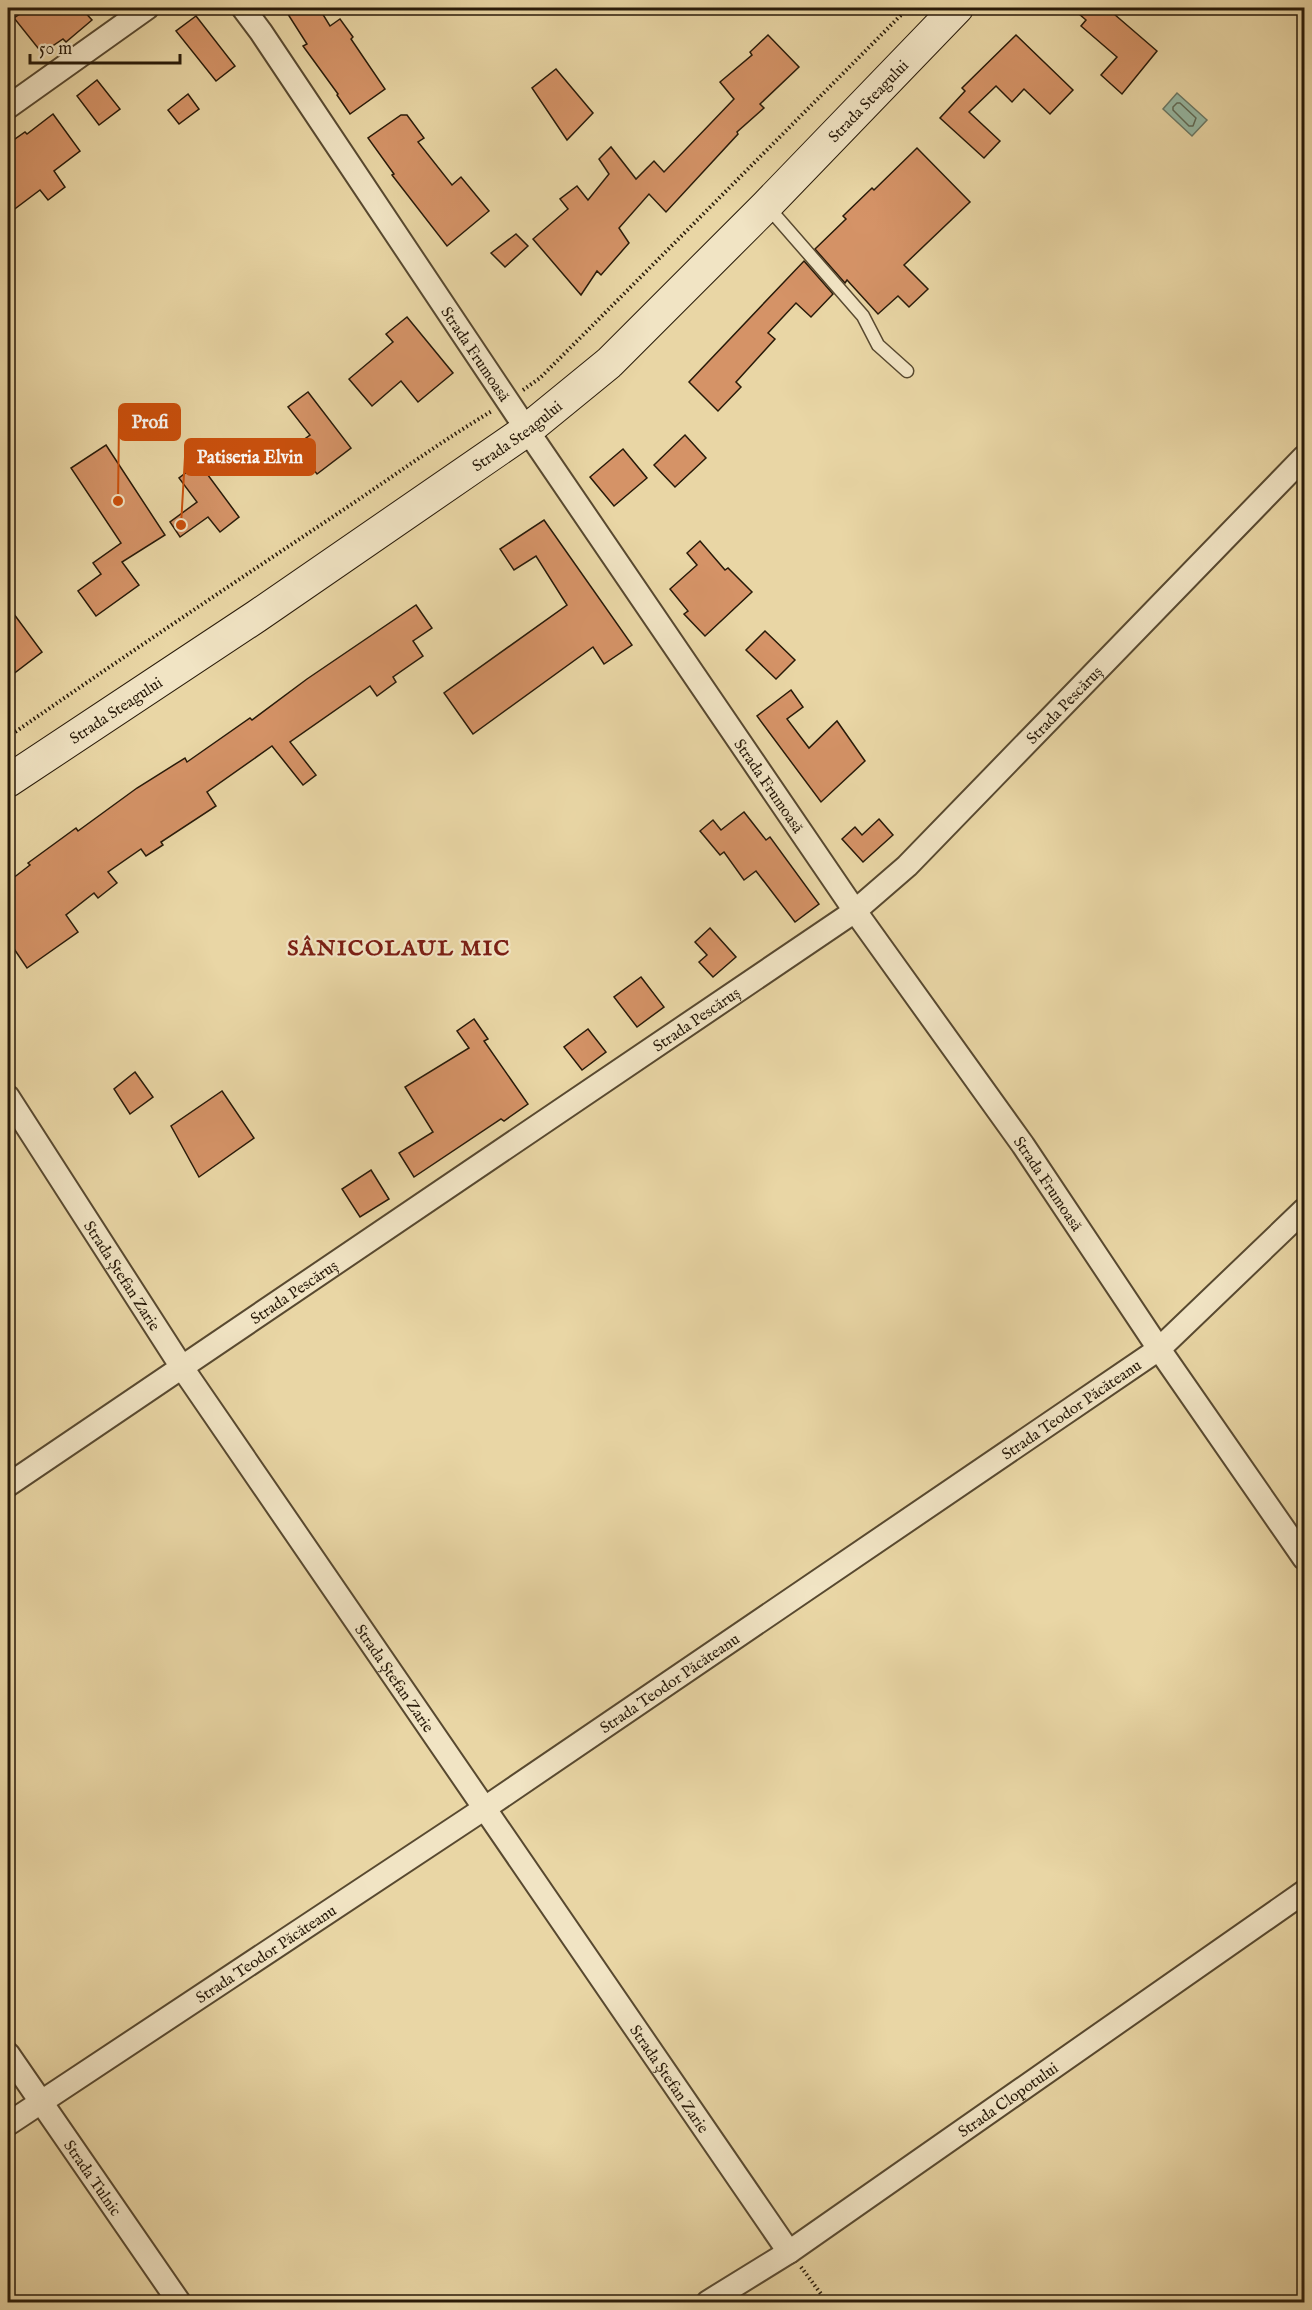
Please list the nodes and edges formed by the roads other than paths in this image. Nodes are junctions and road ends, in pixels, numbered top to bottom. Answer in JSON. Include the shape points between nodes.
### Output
{"nodes":[{"id":1,"x":147,"y":8,"type":"edge"},
{"id":2,"x":243,"y":8,"type":"edge"},
{"id":3,"x":957,"y":8,"type":"edge"},
{"id":4,"x":8,"y":106,"type":"edge"},
{"id":5,"x":766,"y":206,"type":"junction"},
{"id":6,"x":906,"y":371,"type":"dead end"},
{"id":7,"x":527,"y":430,"type":"junction"},
{"id":8,"x":1305,"y":457,"type":"edge"},
{"id":9,"x":8,"y":781,"type":"edge"},
{"id":10,"x":855,"y":911,"type":"junction"},
{"id":11,"x":8,"y":1097,"type":"edge"},
{"id":12,"x":1305,"y":1209,"type":"edge"},
{"id":13,"x":1159,"y":1349,"type":"junction"},
{"id":14,"x":181,"y":1366,"type":"junction"},
{"id":15,"x":8,"y":1485,"type":"edge"},
{"id":16,"x":1305,"y":1558,"type":"edge"},
{"id":17,"x":485,"y":1808,"type":"junction"},
{"id":18,"x":1305,"y":1892,"type":"edge"},
{"id":19,"x":8,"y":2054,"type":"edge"},
{"id":20,"x":40,"y":2102,"type":"junction"},
{"id":21,"x":8,"y":2124,"type":"edge"},
{"id":22,"x":789,"y":2252,"type":"junction"},
{"id":23,"x":179,"y":2302,"type":"edge"},
{"id":24,"x":708,"y":2302,"type":"edge"}],
"edges":[{"from":1,"to":4,"type":"street"},
{"from":2,"to":7,"type":"street","name":"Strada Frumoasă"},
{"from":3,"to":5,"type":"main road","name":"Strada Steagului"},
{"from":5,"to":6,"type":"lane","via":[[863,316],[878,345]]},
{"from":5,"to":7,"type":"main road","name":"Strada Steagului","via":[[609,363]]},
{"from":7,"to":9,"type":"main road","name":"Strada Steagului"},
{"from":7,"to":10,"type":"street","name":"Strada Frumoasă"},
{"from":8,"to":10,"type":"street","name":"Strada Pescăruș","via":[[908,866]]},
{"from":10,"to":13,"type":"street","name":"Strada Frumoasă","via":[[1023,1145]]},
{"from":10,"to":14,"type":"street","name":"Strada Pescăruș"},
{"from":11,"to":14,"type":"street","name":"Strada Ștefan Zarie"},
{"from":12,"to":13,"type":"street","name":"Strada Teodor Păcăteanu"},
{"from":13,"to":16,"type":"street","name":"Strada Frumoasă"},
{"from":13,"to":17,"type":"street","name":"Strada Teodor Păcăteanu"},
{"from":14,"to":15,"type":"street","name":"Strada Pescăruș"},
{"from":14,"to":17,"type":"street","name":"Strada Ștefan Zarie"},
{"from":17,"to":20,"type":"street","name":"Strada Teodor Păcăteanu"},
{"from":17,"to":22,"type":"street","name":"Strada Ștefan Zarie"},
{"from":18,"to":22,"type":"street","name":"Strada Clopotului"},
{"from":19,"to":20,"type":"street","name":"Strada Tulnic"},
{"from":20,"to":21,"type":"street","name":"Strada Teodor Păcăteanu"},
{"from":20,"to":23,"type":"street","name":"Strada Tulnic"},
{"from":22,"to":24,"type":"street","name":"Strada Clopotului"}]}
